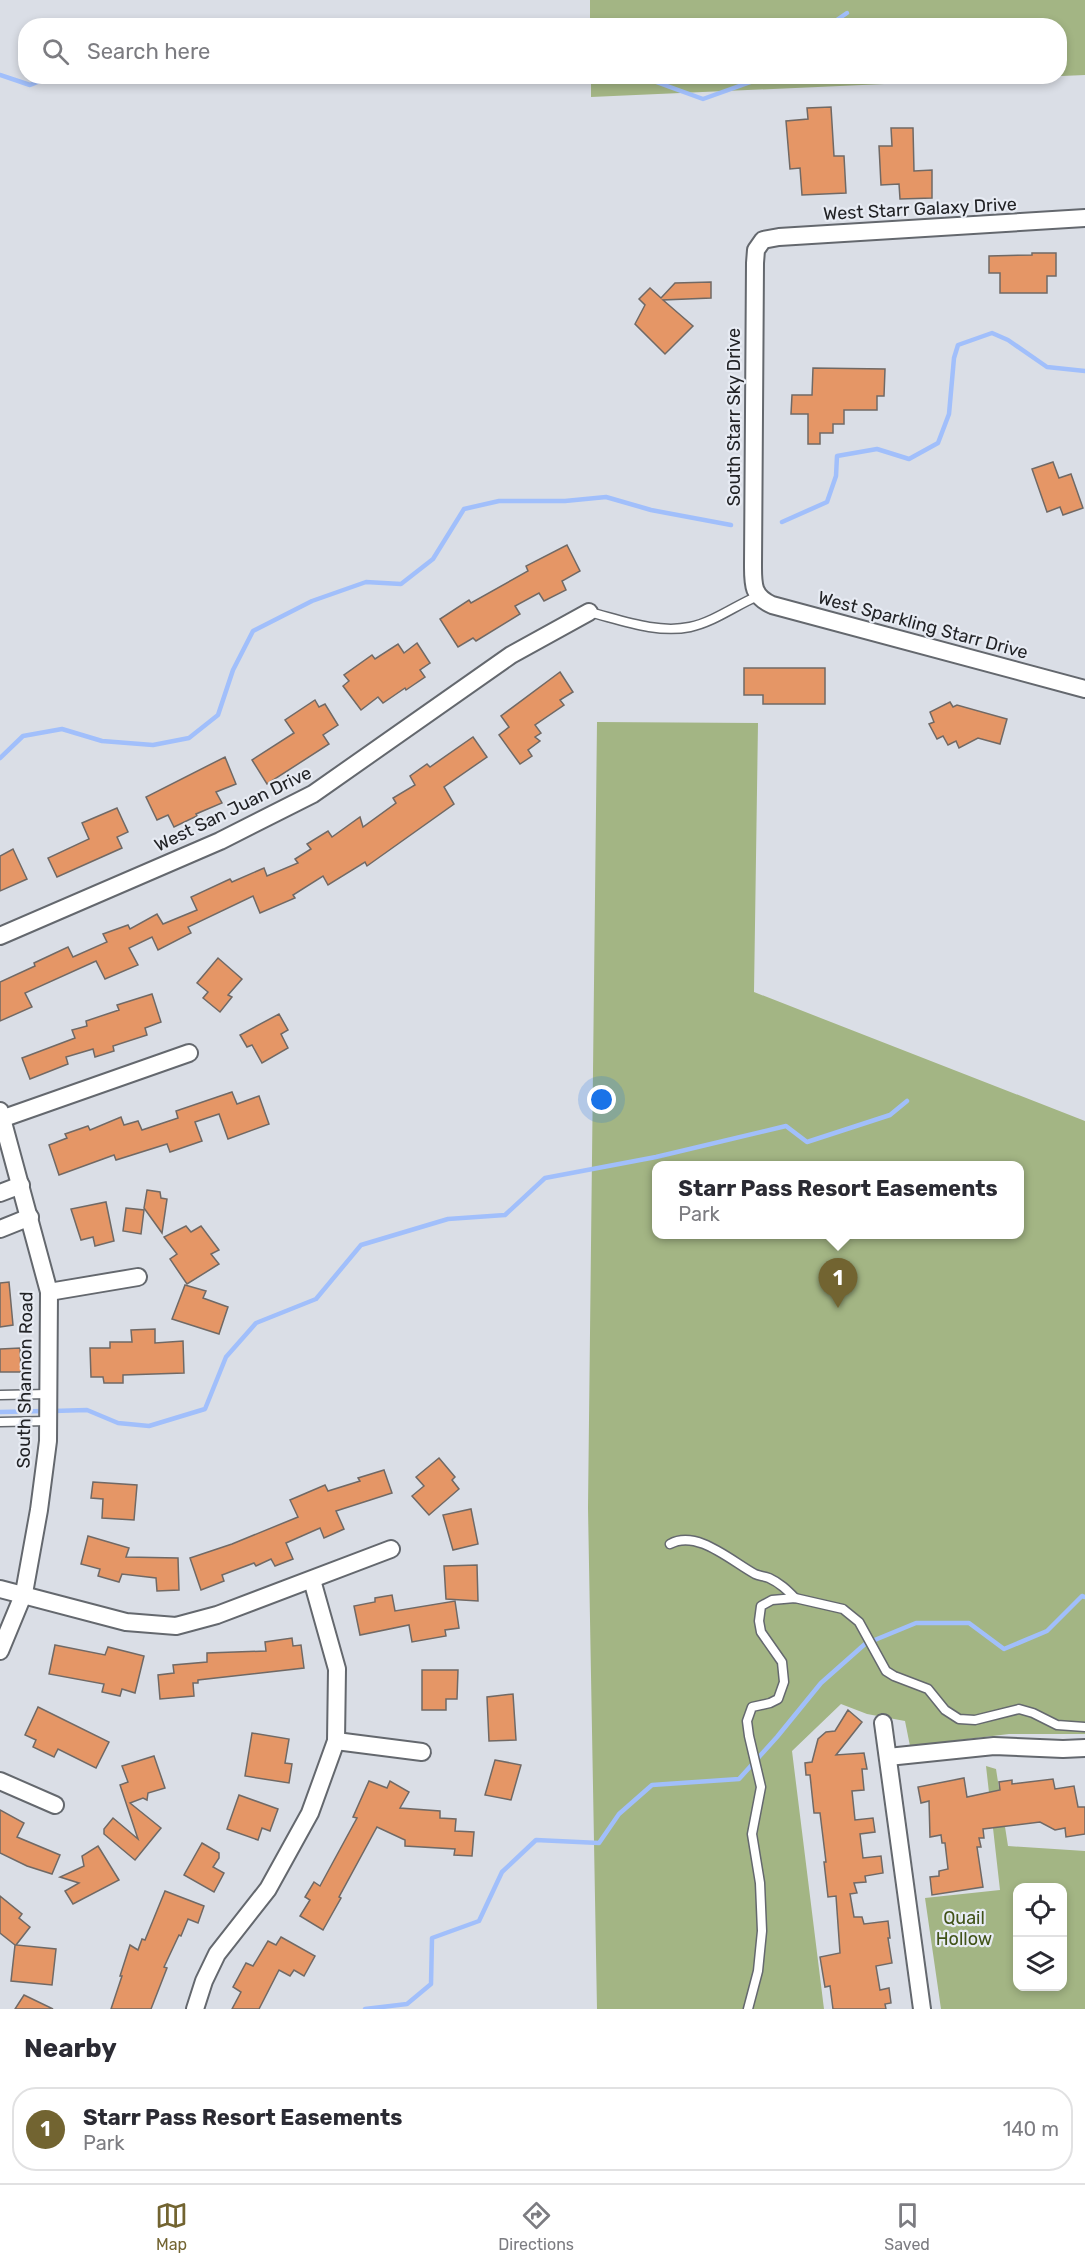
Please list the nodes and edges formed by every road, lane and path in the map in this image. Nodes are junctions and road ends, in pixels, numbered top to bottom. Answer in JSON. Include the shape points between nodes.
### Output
{"nodes":[{"id":1,"x":1085,"y":218,"type":"edge"},
{"id":2,"x":759,"y":244,"type":"joint"},
{"id":3,"x":757,"y":594,"type":"junction"},
{"id":4,"x":589,"y":612,"type":"joint"},
{"id":5,"x":1085,"y":689,"type":"edge"},
{"id":6,"x":0,"y":936,"type":"edge"},
{"id":7,"x":189,"y":1053,"type":"dead end"},
{"id":8,"x":2,"y":1114,"type":"edge"},
{"id":9,"x":21,"y":1185,"type":"junction"},
{"id":10,"x":0,"y":1193,"type":"edge"},
{"id":11,"x":30,"y":1217,"type":"junction"},
{"id":12,"x":0,"y":1229,"type":"edge"},
{"id":13,"x":138,"y":1277,"type":"dead end"},
{"id":14,"x":49,"y":1292,"type":"junction"},
{"id":15,"x":48,"y":1394,"type":"junction"},
{"id":16,"x":0,"y":1395,"type":"edge"},
{"id":17,"x":48,"y":1421,"type":"junction"},
{"id":18,"x":0,"y":1422,"type":"edge"},
{"id":19,"x":670,"y":1544,"type":"dead end"},
{"id":20,"x":391,"y":1549,"type":"dead end"},
{"id":21,"x":312,"y":1580,"type":"junction"},
{"id":22,"x":0,"y":1589,"type":"edge"},
{"id":23,"x":24,"y":1593,"type":"junction"},
{"id":24,"x":795,"y":1598,"type":"junction"},
{"id":25,"x":0,"y":1651,"type":"edge"},
{"id":26,"x":883,"y":1723,"type":"dead end"},
{"id":27,"x":1085,"y":1727,"type":"edge"},
{"id":28,"x":336,"y":1742,"type":"junction"},
{"id":29,"x":1085,"y":1748,"type":"edge"},
{"id":30,"x":422,"y":1752,"type":"dead end"},
{"id":31,"x":888,"y":1757,"type":"junction"},
{"id":32,"x":0,"y":1781,"type":"edge"},
{"id":33,"x":55,"y":1805,"type":"dead end"},
{"id":34,"x":195,"y":2009,"type":"edge"},
{"id":35,"x":748,"y":2009,"type":"edge"},
{"id":36,"x":922,"y":2009,"type":"edge"}],
"edges":[{"from":1,"to":2,"type":"street","name":"West Starr Galaxy Drive","via":[[779,237]]},
{"from":2,"to":3,"type":"street","name":"South Starr Sky Drive","via":[[754,284],[753,572]]},
{"from":3,"to":4,"type":"lane","via":[[690,627],[661,629]]},
{"from":3,"to":5,"type":"street","name":"West Sparkling Starr Drive","via":[[772,605]]},
{"from":4,"to":6,"type":"street","name":"West San Juan Drive","via":[[511,655],[313,794],[220,842]]},
{"from":7,"to":8,"type":"street"},
{"from":8,"to":9,"type":"street","name":"South Shannon Road"},
{"from":9,"to":10,"type":"street"},
{"from":9,"to":11,"type":"street","name":"South Shannon Road"},
{"from":11,"to":12,"type":"street"},
{"from":11,"to":14,"type":"street","name":"South Shannon Road"},
{"from":13,"to":14,"type":"street"},
{"from":14,"to":15,"type":"street","name":"South Shannon Road"},
{"from":15,"to":16,"type":"lane"},
{"from":15,"to":17,"type":"street","name":"South Shannon Road"},
{"from":17,"to":18,"type":"lane"},
{"from":17,"to":23,"type":"street","name":"South Shannon Road","via":[[39,1510]]},
{"from":19,"to":24,"type":"lane","via":[[687,1540],[718,1551],[783,1586]]},
{"from":20,"to":21,"type":"street"},
{"from":21,"to":23,"type":"street","via":[[176,1626],[126,1622]]},
{"from":21,"to":28,"type":"street","via":[[337,1669]]},
{"from":22,"to":23,"type":"street"},
{"from":23,"to":25,"type":"street","name":"South Shannon Road"},
{"from":24,"to":27,"type":"lane","via":[[832,1606],[850,1615],[865,1632],[886,1671],[928,1689],[945,1710],[959,1719],[975,1720],[1019,1709],[1057,1725]]},
{"from":24,"to":35,"type":"lane","via":[[772,1600],[760,1606],[761,1632],[782,1662],[784,1682],[778,1699],[752,1707],[747,1721],[761,1787],[752,1834],[762,1931],[758,1971]]},
{"from":26,"to":31,"type":"street"},
{"from":28,"to":30,"type":"street"},
{"from":28,"to":34,"type":"street","via":[[310,1813],[267,1889],[217,1954]]},
{"from":29,"to":31,"type":"street","via":[[994,1746]]},
{"from":31,"to":36,"type":"street"},
{"from":32,"to":33,"type":"street"}]}
